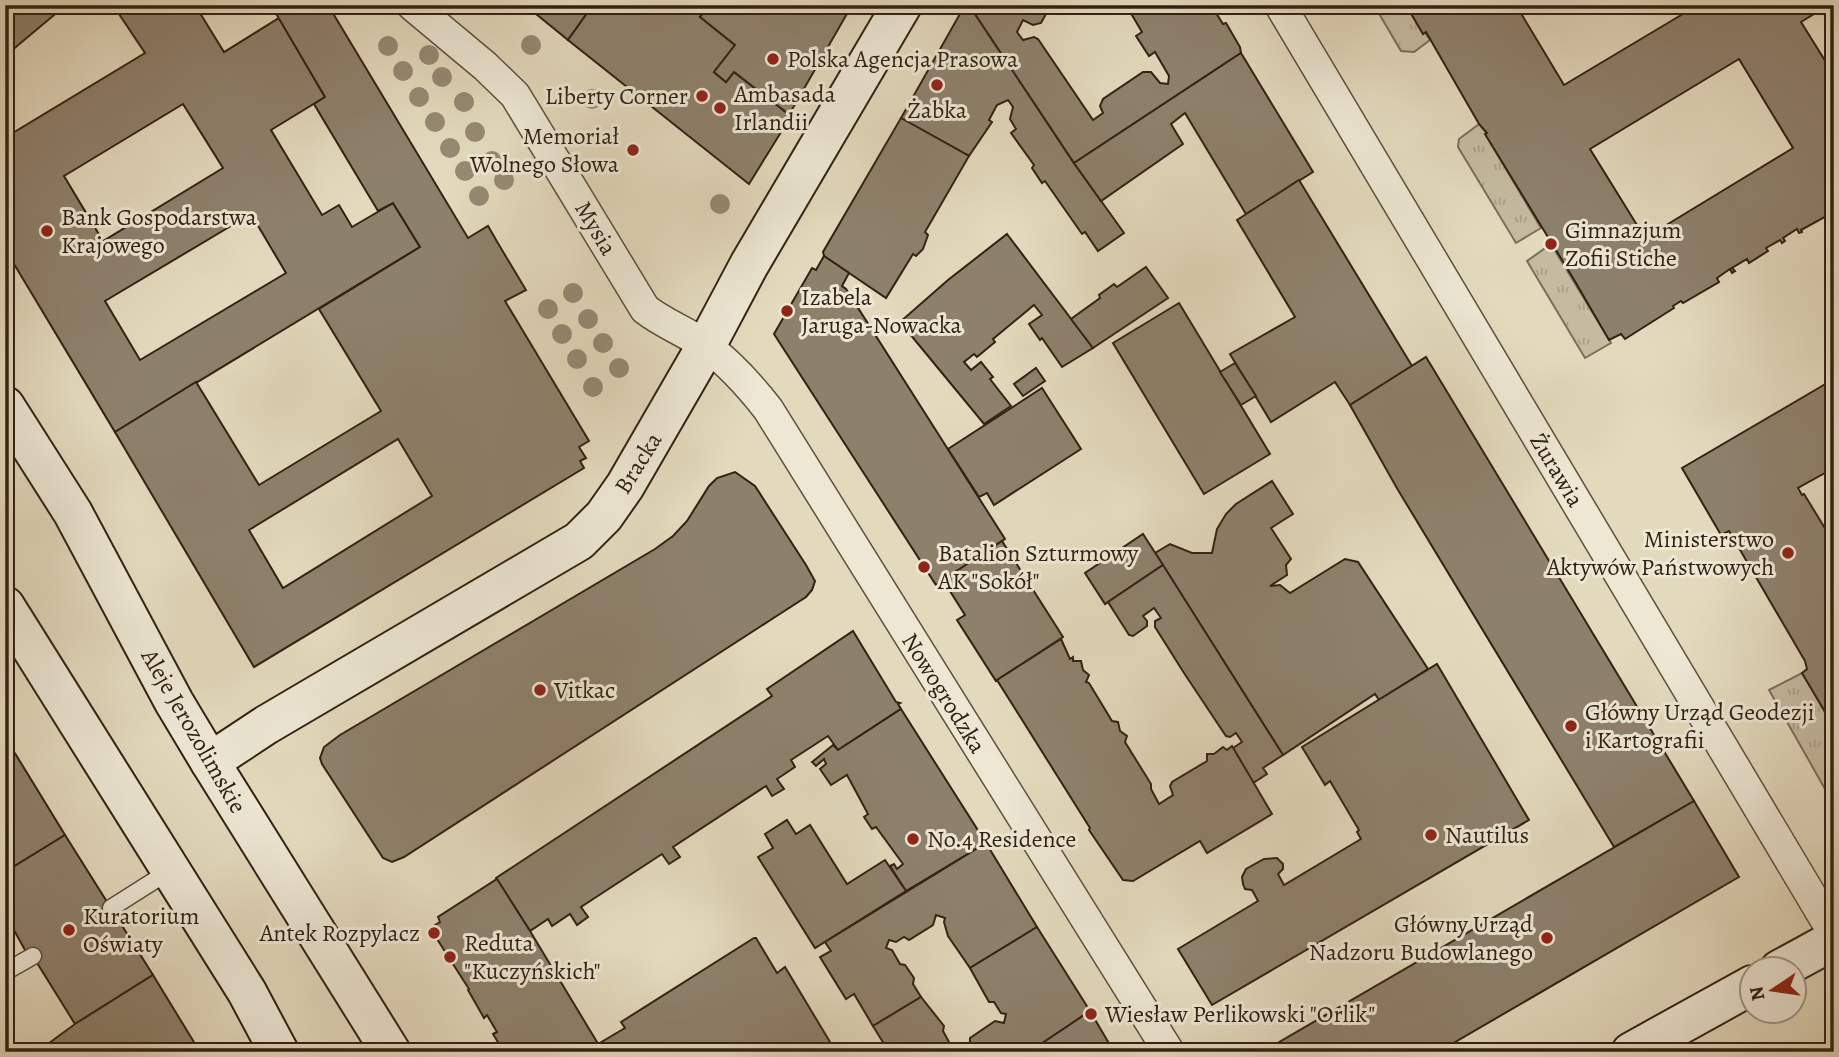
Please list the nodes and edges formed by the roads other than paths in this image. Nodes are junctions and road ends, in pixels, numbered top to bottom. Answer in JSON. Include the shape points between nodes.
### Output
{"nodes":[{"id":1,"x":412,"y":5,"type":"edge"},
{"id":2,"x":902,"y":5,"type":"edge"},
{"id":3,"x":1280,"y":5,"type":"edge"},
{"id":4,"x":706,"y":346,"type":"junction"},
{"id":5,"x":5,"y":406,"type":"edge"},
{"id":6,"x":5,"y":606,"type":"edge"},
{"id":7,"x":210,"y":762,"type":"junction"},
{"id":8,"x":171,"y":870,"type":"junction"},
{"id":9,"x":111,"y":908,"type":"dead end"},
{"id":10,"x":1834,"y":934,"type":"edge"},
{"id":11,"x":1834,"y":940,"type":"edge"},
{"id":12,"x":33,"y":956,"type":"dead end"},
{"id":13,"x":1805,"y":956,"type":"edge"},
{"id":14,"x":5,"y":972,"type":"edge"},
{"id":15,"x":1738,"y":993,"type":"edge"},
{"id":16,"x":279,"y":1052,"type":"edge"},
{"id":17,"x":391,"y":1052,"type":"edge"},
{"id":18,"x":1169,"y":1052,"type":"edge"},
{"id":19,"x":1630,"y":1052,"type":"edge"}],
"edges":[{"from":1,"to":4,"type":"street","name":"Mysia","via":[[515,95],[645,309]]},
{"from":2,"to":4,"type":"main road","name":"Bracka"},
{"from":3,"to":10,"type":"street","name":"Żurawia"},
{"from":4,"to":7,"type":"main road","name":"Bracka","via":[[625,486],[579,541]]},
{"from":4,"to":18,"type":"street","name":"Nowogrodzka","via":[[745,380],[768,410]]},
{"from":5,"to":7,"type":"main road","name":"Aleje Jerozolimskie","via":[[73,513]]},
{"from":6,"to":8,"type":"main road"},
{"from":7,"to":17,"type":"main road","name":"Aleje Jerozolimskie"},
{"from":8,"to":9,"type":"lane"},
{"from":8,"to":16,"type":"main road"},
{"from":11,"to":13,"type":"main road"},
{"from":12,"to":14,"type":"lane"},
{"from":15,"to":19,"type":"main road"}]}
